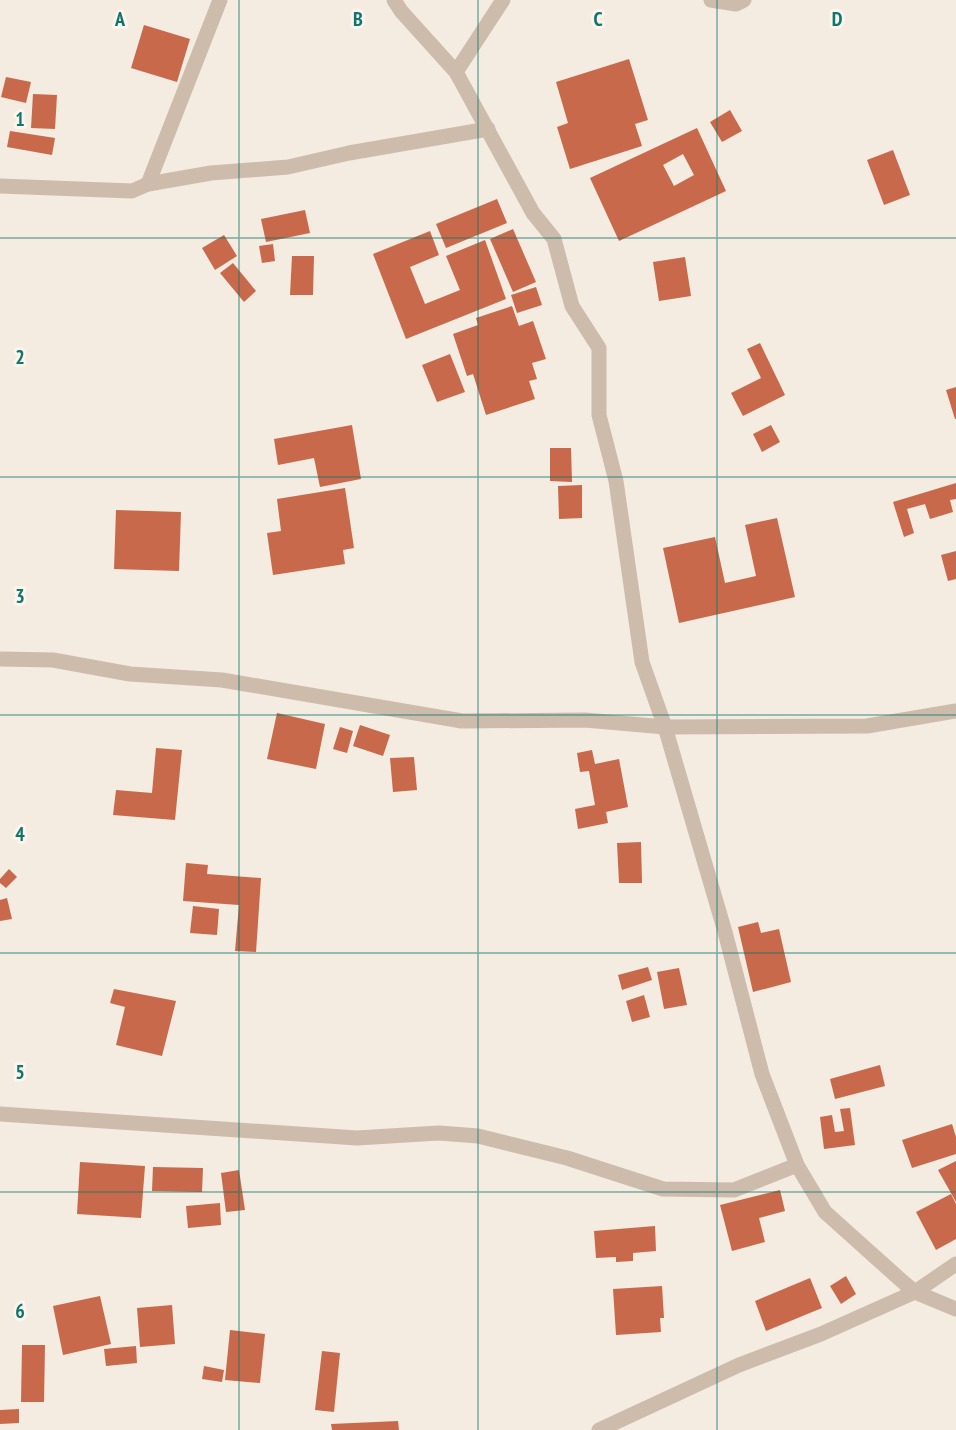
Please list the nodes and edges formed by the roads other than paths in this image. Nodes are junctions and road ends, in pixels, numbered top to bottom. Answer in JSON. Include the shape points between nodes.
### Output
{"nodes":[{"id":1,"x":220,"y":0,"type":"edge"},
{"id":2,"x":394,"y":0,"type":"edge"},
{"id":3,"x":503,"y":0,"type":"edge"},
{"id":4,"x":711,"y":0,"type":"edge"},
{"id":5,"x":744,"y":0,"type":"edge"},
{"id":6,"x":456,"y":72,"type":"junction"},
{"id":7,"x":488,"y":129,"type":"junction"},
{"id":8,"x":148,"y":184,"type":"junction"},
{"id":9,"x":0,"y":186,"type":"edge"},
{"id":10,"x":0,"y":659,"type":"edge"},
{"id":11,"x":956,"y":711,"type":"edge"},
{"id":12,"x":665,"y":727,"type":"junction"},
{"id":13,"x":0,"y":1114,"type":"edge"},
{"id":14,"x":796,"y":1165,"type":"junction"},
{"id":15,"x":956,"y":1264,"type":"edge"},
{"id":16,"x":915,"y":1292,"type":"junction"},
{"id":17,"x":956,"y":1309,"type":"edge"},
{"id":18,"x":599,"y":1430,"type":"edge"}],
"edges":[{"from":1,"to":8,"type":"street"},
{"from":2,"to":6,"type":"street"},
{"from":3,"to":6,"type":"street"},
{"from":4,"to":5,"type":"street","via":[[736,4]]},
{"from":6,"to":7,"type":"street"},
{"from":7,"to":8,"type":"street","via":[[288,167],[211,173]]},
{"from":7,"to":12,"type":"street","via":[[533,213],[554,239],[572,306],[599,348],[599,415],[616,481],[642,662]]},
{"from":8,"to":9,"type":"street","via":[[132,191]]},
{"from":10,"to":12,"type":"street","via":[[53,660],[130,674],[222,680],[462,721],[585,720]]},
{"from":11,"to":12,"type":"street","via":[[867,726]]},
{"from":12,"to":14,"type":"street","via":[[762,1074]]},
{"from":13,"to":14,"type":"street","via":[[357,1138],[439,1133],[478,1136],[567,1158],[663,1189],[734,1190]]},
{"from":14,"to":16,"type":"street","via":[[825,1212]]},
{"from":15,"to":16,"type":"street"},
{"from":16,"to":17,"type":"street"},
{"from":16,"to":18,"type":"street","via":[[739,1365]]}]}
